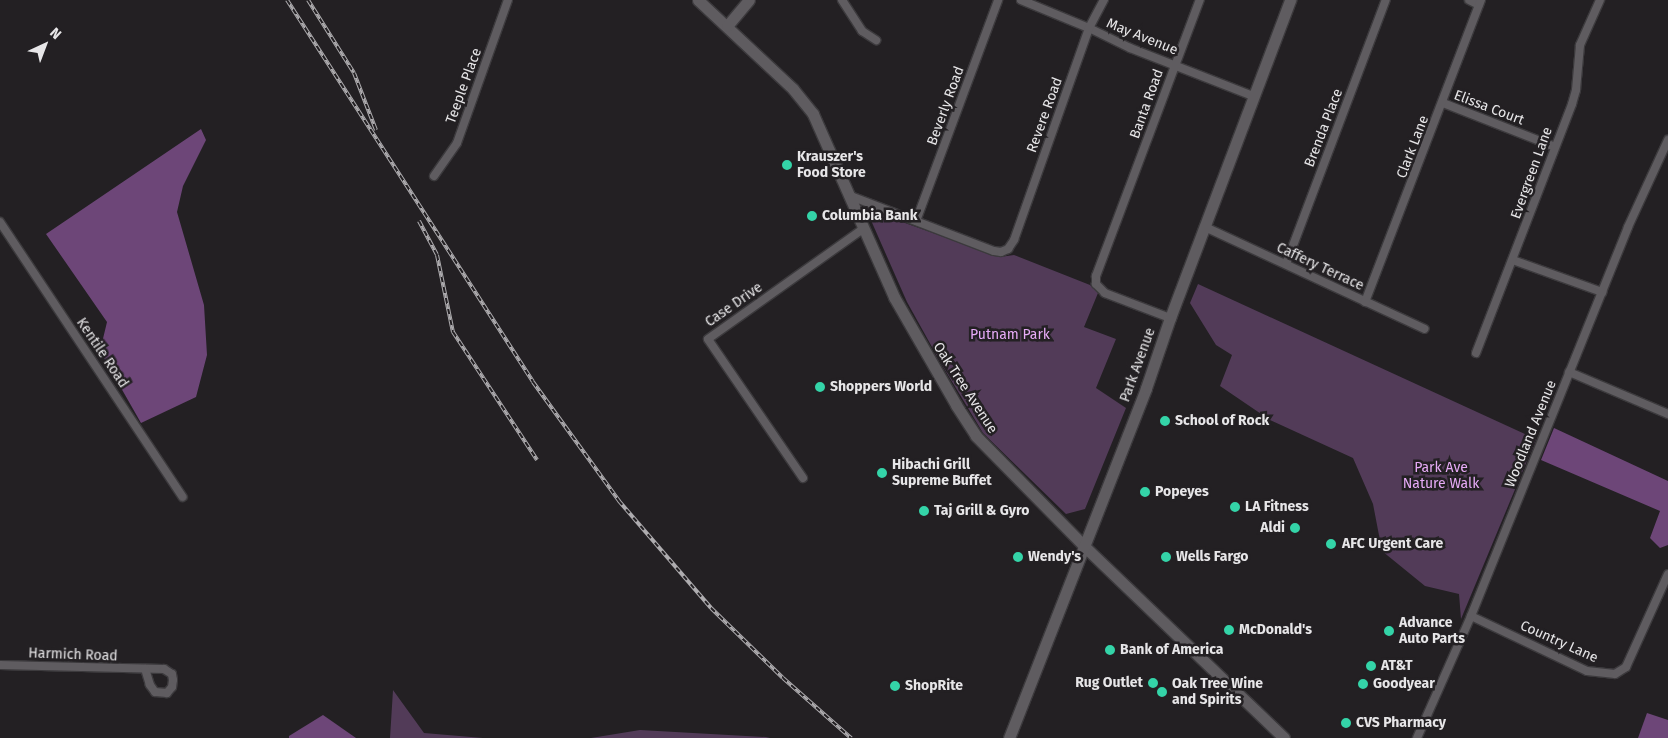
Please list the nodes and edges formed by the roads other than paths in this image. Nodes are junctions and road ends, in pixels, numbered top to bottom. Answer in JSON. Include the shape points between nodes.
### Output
{"nodes":[{"id":1,"x":508,"y":0,"type":"edge"},
{"id":2,"x":698,"y":0,"type":"edge"},
{"id":3,"x":749,"y":0,"type":"edge"},
{"id":4,"x":842,"y":0,"type":"edge"},
{"id":5,"x":998,"y":0,"type":"edge"},
{"id":6,"x":1020,"y":0,"type":"edge"},
{"id":7,"x":1104,"y":0,"type":"edge"},
{"id":8,"x":1200,"y":0,"type":"edge"},
{"id":9,"x":1290,"y":0,"type":"edge"},
{"id":10,"x":1386,"y":0,"type":"edge"},
{"id":11,"x":1469,"y":0,"type":"edge"},
{"id":12,"x":1600,"y":0,"type":"edge"},
{"id":13,"x":1480,"y":2,"type":"edge"},
{"id":14,"x":727,"y":26,"type":"junction"},
{"id":15,"x":1089,"y":28,"type":"junction"},
{"id":16,"x":876,"y":40,"type":"dead end"},
{"id":17,"x":1175,"y":64,"type":"junction"},
{"id":18,"x":1253,"y":96,"type":"junction"},
{"id":19,"x":1443,"y":104,"type":"junction"},
{"id":20,"x":1668,"y":140,"type":"edge"},
{"id":21,"x":1555,"y":146,"type":"junction"},
{"id":22,"x":434,"y":176,"type":"dead end"},
{"id":23,"x":848,"y":195,"type":"junction"},
{"id":24,"x":916,"y":221,"type":"junction"},
{"id":25,"x":0,"y":222,"type":"edge"},
{"id":26,"x":1205,"y":227,"type":"junction"},
{"id":27,"x":863,"y":229,"type":"junction"},
{"id":28,"x":1513,"y":260,"type":"junction"},
{"id":29,"x":1286,"y":264,"type":"junction"},
{"id":30,"x":1602,"y":292,"type":"junction"},
{"id":31,"x":1365,"y":302,"type":"junction"},
{"id":32,"x":1170,"y":318,"type":"junction"},
{"id":33,"x":1425,"y":329,"type":"dead end"},
{"id":34,"x":1476,"y":353,"type":"dead end"},
{"id":35,"x":1569,"y":372,"type":"junction"},
{"id":36,"x":1668,"y":414,"type":"edge"},
{"id":37,"x":803,"y":478,"type":"dead end"},
{"id":38,"x":183,"y":497,"type":"dead end"},
{"id":39,"x":1084,"y":546,"type":"junction"},
{"id":40,"x":1668,"y":574,"type":"edge"},
{"id":41,"x":1471,"y":616,"type":"junction"},
{"id":42,"x":0,"y":665,"type":"edge"},
{"id":43,"x":145,"y":669,"type":"dead end"},
{"id":44,"x":1009,"y":738,"type":"edge"},
{"id":45,"x":1284,"y":738,"type":"edge"},
{"id":46,"x":1417,"y":738,"type":"edge"}],
"edges":[{"from":1,"to":22,"type":"street","name":"Teeple Place","via":[[456,143]]},
{"from":2,"to":14,"type":"street","name":"Oak Tree Avenue"},
{"from":3,"to":14,"type":"street"},
{"from":4,"to":16,"type":"street","via":[[862,31]]},
{"from":5,"to":24,"type":"street","name":"Beverly Road"},
{"from":6,"to":15,"type":"street","name":"May Avenue"},
{"from":7,"to":15,"type":"street","name":"Revere Road"},
{"from":8,"to":17,"type":"street","name":"Banta Road"},
{"from":9,"to":18,"type":"street","name":"Park Avenue"},
{"from":10,"to":29,"type":"street","name":"Brenda Place"},
{"from":11,"to":13,"type":"street"},
{"from":12,"to":21,"type":"street","name":"Evergreen Lane","via":[[1580,45],[1576,90]]},
{"from":13,"to":19,"type":"street","name":"Clark Lane"},
{"from":14,"to":23,"type":"street","name":"Oak Tree Avenue","via":[[808,106]]},
{"from":15,"to":17,"type":"street","name":"May Avenue","via":[[1130,48]]},
{"from":15,"to":24,"type":"street","name":"Revere Road","via":[[1014,240],[1005,251],[994,251]]},
{"from":17,"to":18,"type":"street","name":"May Avenue"},
{"from":17,"to":32,"type":"street","name":"Banta Road","via":[[1096,276],[1096,284],[1104,293]]},
{"from":18,"to":26,"type":"street","name":"Park Avenue"},
{"from":19,"to":21,"type":"street","name":"Elissa Court"},
{"from":19,"to":31,"type":"street","name":"Clark Lane"},
{"from":20,"to":30,"type":"street","name":"Woodland Avenue"},
{"from":21,"to":28,"type":"street","name":"Evergreen Lane"},
{"from":23,"to":24,"type":"street"},
{"from":23,"to":27,"type":"street","name":"Oak Tree Avenue"},
{"from":25,"to":38,"type":"street","name":"Kentile Road"},
{"from":26,"to":29,"type":"street","name":"Caffery Terrace"},
{"from":26,"to":32,"type":"street","name":"Park Avenue"},
{"from":27,"to":37,"type":"street","name":"Case Drive","via":[[708,339]]},
{"from":27,"to":39,"type":"street","name":"Oak Tree Avenue","via":[[903,316],[970,427],[995,457]]},
{"from":28,"to":30,"type":"street"},
{"from":28,"to":34,"type":"street","name":"Evergreen Lane"},
{"from":29,"to":31,"type":"street","name":"Caffery Terrace"},
{"from":30,"to":35,"type":"street","name":"Woodland Avenue"},
{"from":31,"to":33,"type":"street","name":"Caffery Terrace"},
{"from":32,"to":39,"type":"street","name":"Park Avenue"},
{"from":35,"to":36,"type":"street"},
{"from":35,"to":41,"type":"street","name":"Woodland Avenue"},
{"from":39,"to":44,"type":"street","name":"Park Avenue"},
{"from":39,"to":45,"type":"street","name":"Oak Tree Avenue"},
{"from":40,"to":41,"type":"street","name":"Country Lane","via":[[1626,667],[1615,674],[1587,671]]},
{"from":41,"to":46,"type":"street","name":"Woodland Avenue"},
{"from":42,"to":43,"type":"street","name":"Harmich Road"}]}
